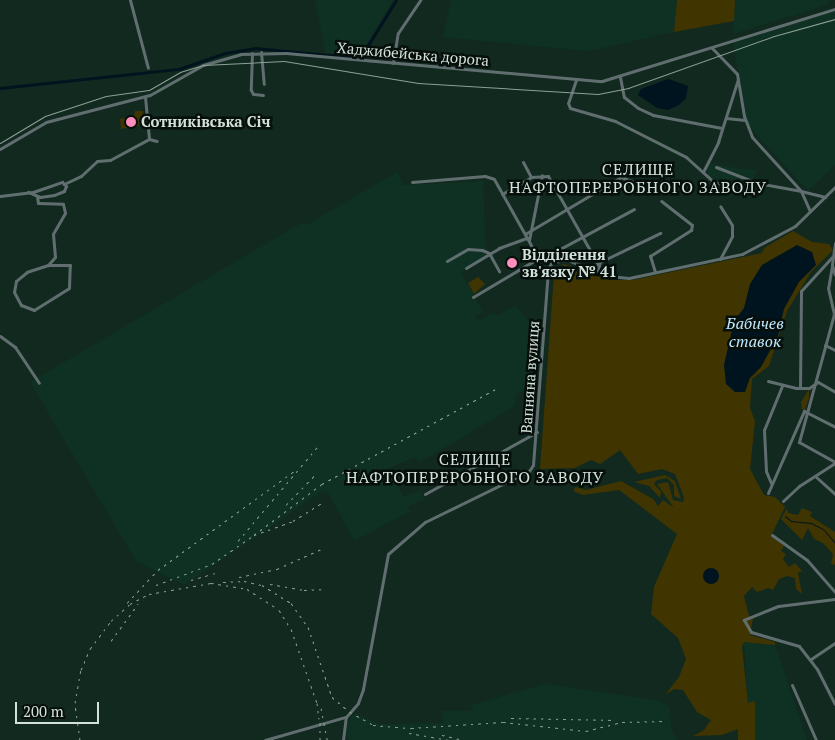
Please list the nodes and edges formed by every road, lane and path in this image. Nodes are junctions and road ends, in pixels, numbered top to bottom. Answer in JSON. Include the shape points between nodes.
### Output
{"nodes":[{"id":1,"x":130,"y":0,"type":"edge"},
{"id":2,"x":420,"y":0,"type":"edge"},
{"id":3,"x":835,"y":9,"type":"edge"},
{"id":4,"x":712,"y":48,"type":"junction"},
{"id":5,"x":261,"y":52,"type":"junction"},
{"id":6,"x":252,"y":53,"type":"junction"},
{"id":7,"x":393,"y":63,"type":"junction"},
{"id":8,"x":148,"y":68,"type":"dead end"},
{"id":9,"x":620,"y":78,"type":"junction"},
{"id":10,"x":739,"y":79,"type":"junction"},
{"id":11,"x":576,"y":80,"type":"junction"},
{"id":12,"x":264,"y":84,"type":"dead end"},
{"id":13,"x":263,"y":95,"type":"dead end"},
{"id":14,"x":145,"y":96,"type":"junction"},
{"id":15,"x":726,"y":118,"type":"junction"},
{"id":16,"x":745,"y":120,"type":"junction"},
{"id":17,"x":722,"y":128,"type":"junction"},
{"id":18,"x":149,"y":139,"type":"junction"},
{"id":19,"x":157,"y":141,"type":"dead end"},
{"id":20,"x":0,"y":149,"type":"edge"},
{"id":21,"x":523,"y":162,"type":"dead end"},
{"id":22,"x":716,"y":167,"type":"dead end"},
{"id":23,"x":703,"y":172,"type":"junction"},
{"id":24,"x":542,"y":175,"type":"junction"},
{"id":25,"x":531,"y":177,"type":"junction"},
{"id":26,"x":412,"y":182,"type":"dead end"},
{"id":27,"x":637,"y":183,"type":"dead end"},
{"id":28,"x":757,"y":183,"type":"junction"},
{"id":29,"x":64,"y":184,"type":"junction"},
{"id":30,"x":835,"y":188,"type":"edge"},
{"id":31,"x":801,"y":191,"type":"junction"},
{"id":32,"x":28,"y":192,"type":"junction"},
{"id":33,"x":502,"y":194,"type":"junction"},
{"id":34,"x":0,"y":196,"type":"edge"},
{"id":35,"x":37,"y":196,"type":"junction"},
{"id":36,"x":825,"y":197,"type":"junction"},
{"id":37,"x":661,"y":201,"type":"dead end"},
{"id":38,"x":720,"y":206,"type":"dead end"},
{"id":39,"x":567,"y":209,"type":"junction"},
{"id":40,"x":634,"y":209,"type":"dead end"},
{"id":41,"x":810,"y":211,"type":"junction"},
{"id":42,"x":532,"y":228,"type":"junction"},
{"id":43,"x":660,"y":233,"type":"dead end"},
{"id":44,"x":525,"y":234,"type":"junction"},
{"id":45,"x":582,"y":236,"type":"junction"},
{"id":46,"x":528,"y":239,"type":"junction"},
{"id":47,"x":835,"y":243,"type":"edge"},
{"id":48,"x":489,"y":253,"type":"junction"},
{"id":49,"x":544,"y":256,"type":"junction"},
{"id":50,"x":832,"y":257,"type":"junction"},
{"id":51,"x":720,"y":259,"type":"junction"},
{"id":52,"x":554,"y":260,"type":"junction"},
{"id":53,"x":447,"y":261,"type":"dead end"},
{"id":54,"x":48,"y":265,"type":"junction"},
{"id":55,"x":599,"y":266,"type":"junction"},
{"id":56,"x":832,"y":266,"type":"junction"},
{"id":57,"x":466,"y":268,"type":"dead end"},
{"id":58,"x":597,"y":271,"type":"junction"},
{"id":59,"x":499,"y":272,"type":"dead end"},
{"id":60,"x":655,"y":272,"type":"junction"},
{"id":61,"x":835,"y":275,"type":"edge"},
{"id":62,"x":473,"y":297,"type":"dead end"},
{"id":63,"x":834,"y":314,"type":"edge"},
{"id":64,"x":0,"y":336,"type":"edge"},
{"id":65,"x":825,"y":345,"type":"junction"},
{"id":66,"x":835,"y":350,"type":"edge"},
{"id":67,"x":768,"y":381,"type":"dead end"},
{"id":68,"x":40,"y":383,"type":"dead end"},
{"id":69,"x":813,"y":385,"type":"junction"},
{"id":70,"x":835,"y":385,"type":"edge"},
{"id":71,"x":782,"y":386,"type":"junction"},
{"id":72,"x":800,"y":388,"type":"junction"},
{"id":73,"x":834,"y":391,"type":"edge"},
{"id":74,"x":807,"y":411,"type":"junction"},
{"id":75,"x":835,"y":427,"type":"edge"},
{"id":76,"x":538,"y":432,"type":"junction"},
{"id":77,"x":835,"y":463,"type":"edge"},
{"id":78,"x":815,"y":476,"type":"junction"},
{"id":79,"x":771,"y":484,"type":"junction"},
{"id":80,"x":768,"y":493,"type":"dead end"},
{"id":81,"x":425,"y":494,"type":"dead end"},
{"id":82,"x":835,"y":494,"type":"edge"},
{"id":83,"x":783,"y":501,"type":"dead end"},
{"id":84,"x":772,"y":535,"type":"dead end"},
{"id":85,"x":835,"y":592,"type":"edge"},
{"id":86,"x":835,"y":599,"type":"edge"},
{"id":87,"x":835,"y":643,"type":"edge"},
{"id":88,"x":811,"y":659,"type":"junction"},
{"id":89,"x":792,"y":685,"type":"dead end"},
{"id":90,"x":835,"y":704,"type":"edge"},
{"id":91,"x":346,"y":717,"type":"junction"},
{"id":92,"x":265,"y":739,"type":"edge"},
{"id":93,"x":343,"y":740,"type":"edge"},
{"id":94,"x":816,"y":740,"type":"edge"}],
"edges":[{"from":1,"to":8,"type":"street"},
{"from":2,"to":7,"type":"street","via":[[398,33]]},
{"from":3,"to":4,"type":"street","name":"Хаджибейська дорога"},
{"from":4,"to":9,"type":"street","name":"Хаджибейська дорога"},
{"from":4,"to":10,"type":"street","via":[[721,61],[736,71]]},
{"from":5,"to":6,"type":"street","name":"Хаджибейська дорога"},
{"from":5,"to":7,"type":"street","name":"Хаджибейська дорога"},
{"from":5,"to":12,"type":"street"},
{"from":6,"to":13,"type":"street","via":[[251,90],[253,94]]},
{"from":6,"to":14,"type":"street","name":"Хаджибейська дорога","via":[[209,62],[163,90]]},
{"from":7,"to":11,"type":"street","name":"Хаджибейська дорога"},
{"from":9,"to":11,"type":"street","name":"Хаджибейська дорога","via":[[602,82]]},
{"from":9,"to":17,"type":"street","via":[[624,97],[638,108],[653,115]]},
{"from":10,"to":15,"type":"street"},
{"from":10,"to":16,"type":"street"},
{"from":11,"to":23,"type":"street","via":[[568,103],[570,108],[615,121],[686,157]]},
{"from":14,"to":18,"type":"street"},
{"from":14,"to":20,"type":"street","name":"Хаджибейська дорога","via":[[46,122]]},
{"from":15,"to":16,"type":"street"},
{"from":15,"to":17,"type":"street"},
{"from":16,"to":31,"type":"street","via":[[752,137]]},
{"from":17,"to":23,"type":"street"},
{"from":18,"to":19,"type":"street"},
{"from":18,"to":29,"type":"street","via":[[110,160],[97,161],[81,176]]},
{"from":21,"to":25,"type":"street"},
{"from":22,"to":28,"type":"street"},
{"from":23,"to":28,"type":"street","via":[[715,183]]},
{"from":24,"to":25,"type":"street"},
{"from":24,"to":39,"type":"street","via":[[548,176]]},
{"from":24,"to":42,"type":"street"},
{"from":25,"to":33,"type":"street"},
{"from":26,"to":33,"type":"street","via":[[485,176],[494,178]]},
{"from":27,"to":39,"type":"street","via":[[621,177]]},
{"from":28,"to":31,"type":"street"},
{"from":29,"to":32,"type":"street"},
{"from":29,"to":35,"type":"street","via":[[64,191]]},
{"from":30,"to":36,"type":"street"},
{"from":31,"to":36,"type":"street"},
{"from":31,"to":41,"type":"street"},
{"from":32,"to":34,"type":"street"},
{"from":32,"to":35,"type":"street"},
{"from":33,"to":44,"type":"street"},
{"from":35,"to":54,"type":"street","via":[[38,203],[63,204],[65,207],[53,234],[56,257]]},
{"from":36,"to":41,"type":"street"},
{"from":37,"to":60,"type":"street","via":[[692,225],[691,230],[650,256]]},
{"from":38,"to":51,"type":"street","via":[[732,225],[732,236]]},
{"from":39,"to":42,"type":"street"},
{"from":39,"to":45,"type":"street"},
{"from":40,"to":45,"type":"street"},
{"from":41,"to":51,"type":"street","via":[[794,226],[759,247]]},
{"from":42,"to":44,"type":"street"},
{"from":42,"to":46,"type":"street"},
{"from":43,"to":55,"type":"street"},
{"from":44,"to":46,"type":"street"},
{"from":45,"to":49,"type":"street"},
{"from":45,"to":55,"type":"street"},
{"from":46,"to":48,"type":"street"},
{"from":46,"to":49,"type":"street","via":[[536,254]]},
{"from":47,"to":50,"type":"street"},
{"from":48,"to":53,"type":"street","via":[[474,248]]},
{"from":48,"to":57,"type":"street"},
{"from":48,"to":59,"type":"street"},
{"from":49,"to":52,"type":"street"},
{"from":49,"to":62,"type":"street"},
{"from":50,"to":56,"type":"street"},
{"from":50,"to":72,"type":"street","via":[[801,291]]},
{"from":51,"to":60,"type":"street"},
{"from":52,"to":58,"type":"street","via":[[568,260]]},
{"from":52,"to":76,"type":"street","name":"Вапняна вулиця","via":[[548,269]]},
{"from":54,"to":54,"type":"street","via":[[27,272],[16,281],[14,292],[21,305],[34,310],[69,288],[70,265]]},
{"from":55,"to":58,"type":"street"},
{"from":56,"to":61,"type":"street"},
{"from":56,"to":63,"type":"street","via":[[828,288]]},
{"from":58,"to":60,"type":"street","via":[[629,278]]},
{"from":63,"to":65,"type":"street"},
{"from":64,"to":68,"type":"street","via":[[15,346]]},
{"from":65,"to":66,"type":"street"},
{"from":65,"to":69,"type":"street"},
{"from":67,"to":71,"type":"street"},
{"from":69,"to":72,"type":"street"},
{"from":69,"to":73,"type":"street","via":[[818,382]]},
{"from":69,"to":74,"type":"street"},
{"from":70,"to":73,"type":"street"},
{"from":71,"to":72,"type":"street"},
{"from":71,"to":79,"type":"street","via":[[764,430],[766,471]]},
{"from":74,"to":75,"type":"street"},
{"from":74,"to":77,"type":"street","via":[[799,442]]},
{"from":74,"to":79,"type":"street"},
{"from":76,"to":81,"type":"street"},
{"from":76,"to":91,"type":"street","name":"Вапняна вулиця","via":[[529,471],[436,516],[388,554],[363,689],[358,703]]},
{"from":77,"to":78,"type":"street"},
{"from":78,"to":82,"type":"street"},
{"from":78,"to":83,"type":"street"},
{"from":79,"to":80,"type":"street"},
{"from":84,"to":85,"type":"street","via":[[807,560]]},
{"from":86,"to":88,"type":"street","via":[[778,606],[744,618],[751,632],[799,646]]},
{"from":87,"to":88,"type":"street"},
{"from":88,"to":90,"type":"street"},
{"from":89,"to":94,"type":"street"},
{"from":91,"to":92,"type":"street"},
{"from":91,"to":93,"type":"street"}]}
